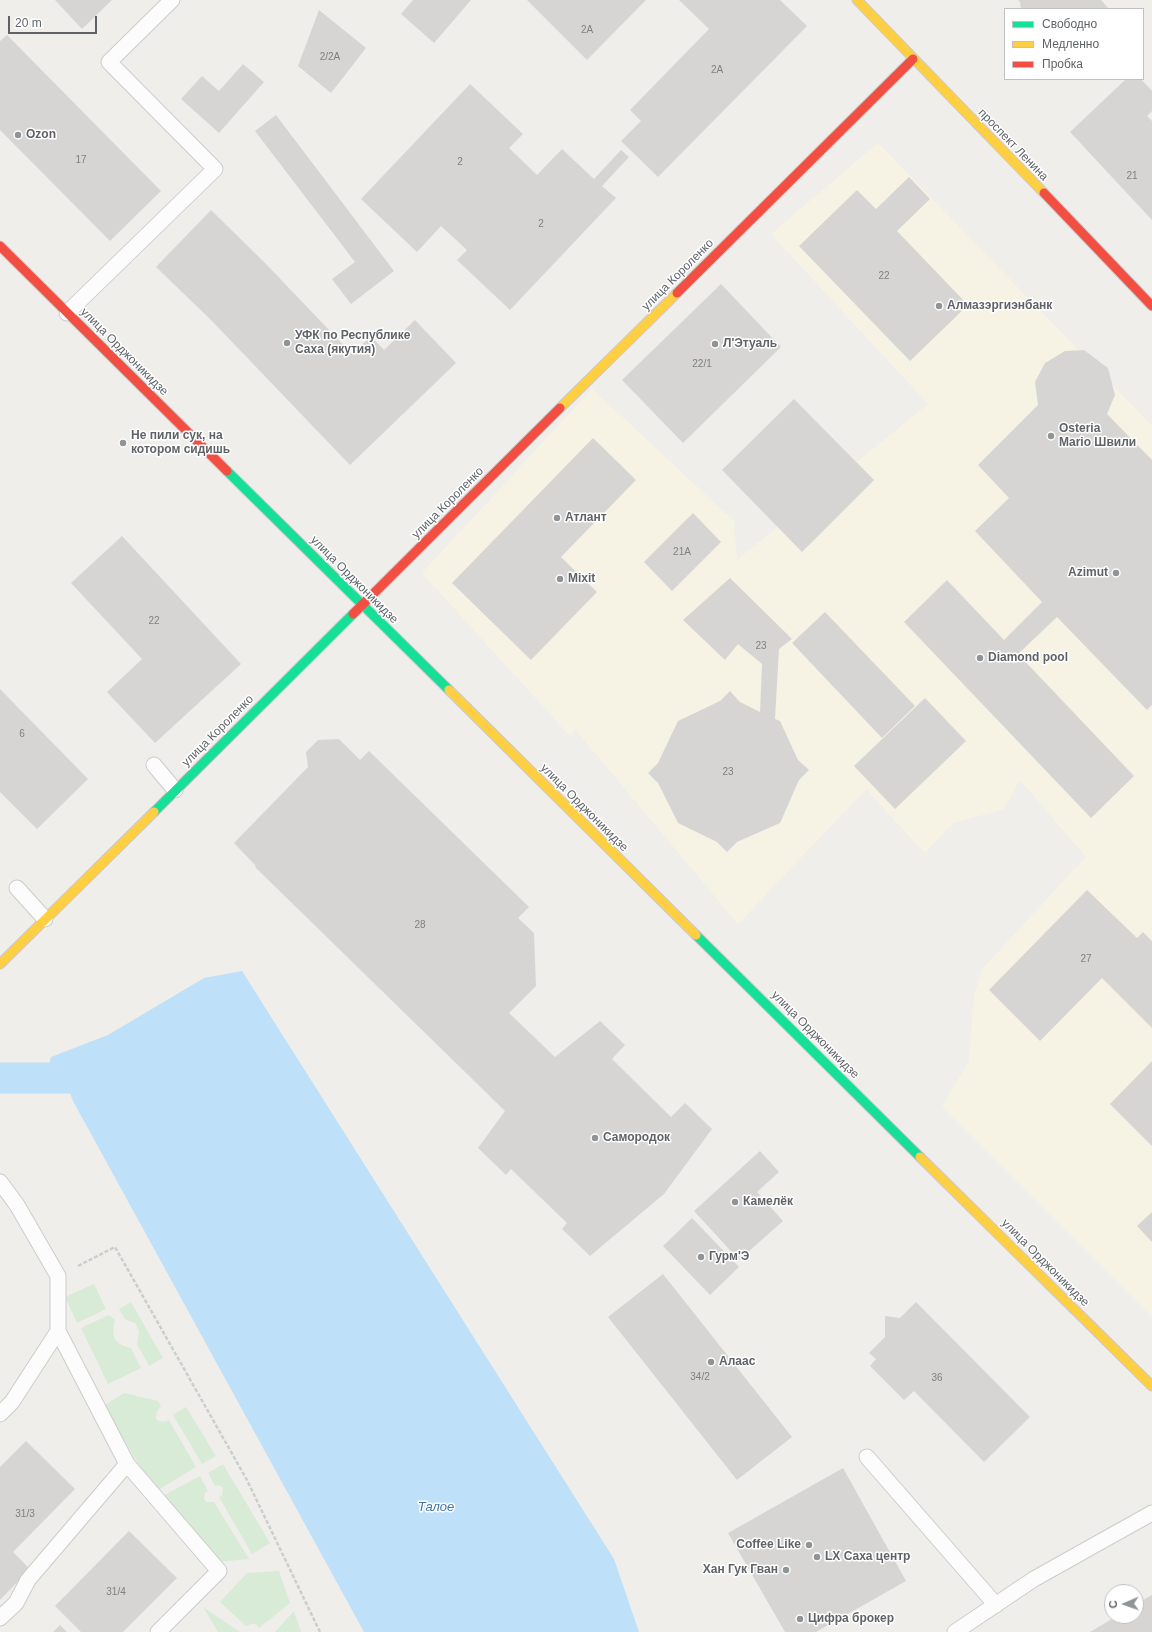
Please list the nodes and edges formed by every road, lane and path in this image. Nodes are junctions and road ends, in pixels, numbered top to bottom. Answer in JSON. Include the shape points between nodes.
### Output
{"nodes":[{"id":1,"x":172,"y":0,"type":"edge"},
{"id":2,"x":857,"y":0,"type":"edge"},
{"id":3,"x":913,"y":59,"type":"junction"},
{"id":4,"x":0,"y":246,"type":"edge"},
{"id":5,"x":1152,"y":306,"type":"edge"},
{"id":6,"x":68,"y":313,"type":"junction"},
{"id":7,"x":363,"y":605,"type":"junction"},
{"id":8,"x":154,"y":765,"type":"dead end"},
{"id":9,"x":175,"y":790,"type":"junction"},
{"id":10,"x":17,"y":888,"type":"dead end"},
{"id":11,"x":45,"y":919,"type":"junction"},
{"id":12,"x":0,"y":964,"type":"edge"},
{"id":13,"x":0,"y":1182,"type":"edge"},
{"id":14,"x":58,"y":1276,"type":"junction"},
{"id":15,"x":58,"y":1331,"type":"junction"},
{"id":16,"x":1152,"y":1386,"type":"edge"},
{"id":17,"x":0,"y":1414,"type":"edge"},
{"id":18,"x":867,"y":1457,"type":"dead end"},
{"id":19,"x":127,"y":1464,"type":"junction"},
{"id":20,"x":1152,"y":1513,"type":"edge"},
{"id":21,"x":996,"y":1605,"type":"junction"},
{"id":22,"x":0,"y":1618,"type":"edge"},
{"id":23,"x":158,"y":1632,"type":"edge"},
{"id":24,"x":320,"y":1632,"type":"edge"},
{"id":25,"x":955,"y":1632,"type":"edge"}],
"edges":[{"from":1,"to":6,"type":"lane","via":[[109,62],[216,169]]},
{"from":2,"to":3,"type":"street","name":"проспект Ленина"},
{"from":3,"to":5,"type":"street","name":"проспект Ленина"},
{"from":3,"to":7,"type":"street","name":"улица Короленко"},
{"from":4,"to":6,"type":"street","name":"улица Орджоникидзе"},
{"from":6,"to":7,"type":"street","name":"улица Орджоникидзе"},
{"from":7,"to":9,"type":"street","name":"улица Короленко"},
{"from":7,"to":16,"type":"street","name":"улица Орджоникидзе"},
{"from":8,"to":9,"type":"lane"},
{"from":9,"to":11,"type":"street","name":"улица Короленко"},
{"from":10,"to":11,"type":"lane"},
{"from":11,"to":12,"type":"street","name":"улица Короленко"},
{"from":13,"to":14,"type":"lane","via":[[17,1205]]},
{"from":14,"to":15,"type":"lane"},
{"from":14,"to":24,"type":"path","via":[[115,1247],[247,1480]]},
{"from":15,"to":17,"type":"lane","via":[[12,1402]]},
{"from":15,"to":19,"type":"lane"},
{"from":18,"to":21,"type":"lane"},
{"from":19,"to":22,"type":"lane","via":[[28,1580],[16,1603]]},
{"from":19,"to":23,"type":"lane","via":[[219,1571]]},
{"from":20,"to":21,"type":"lane","via":[[1034,1580]]},
{"from":21,"to":25,"type":"lane"}]}
